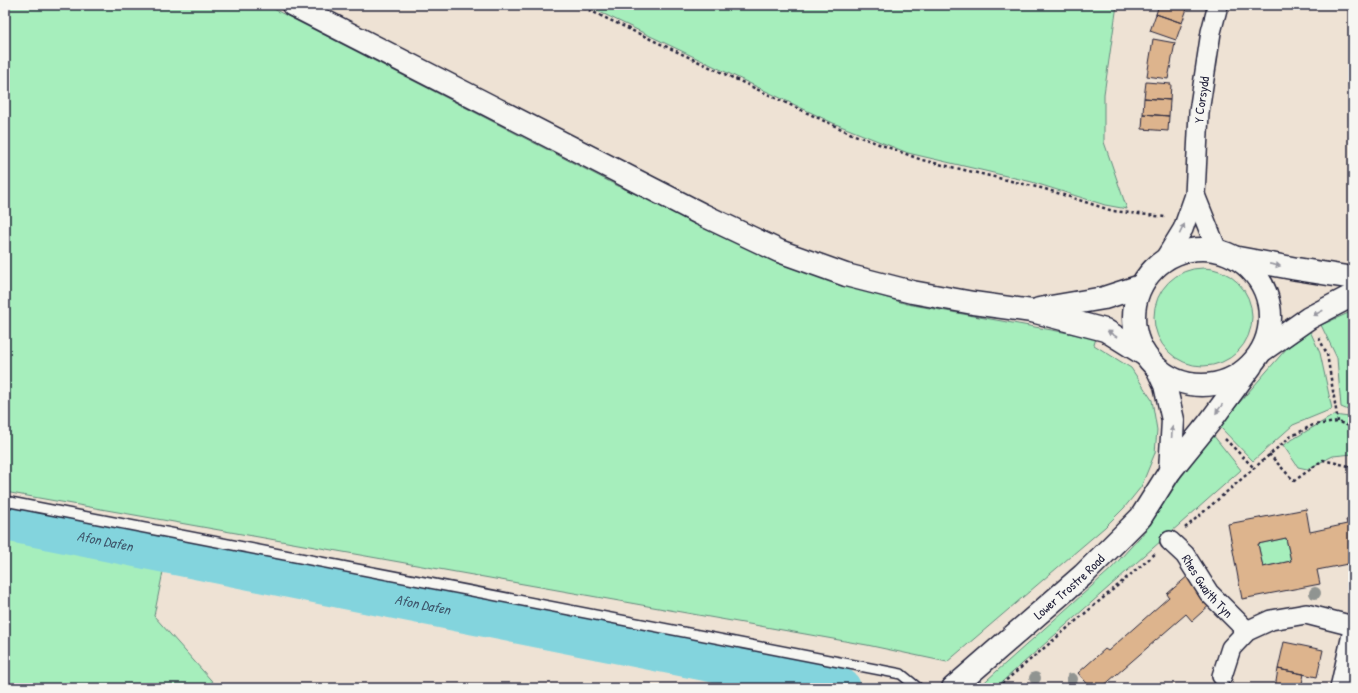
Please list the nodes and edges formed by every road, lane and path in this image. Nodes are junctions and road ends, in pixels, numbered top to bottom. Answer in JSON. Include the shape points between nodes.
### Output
{"nodes":[{"id":1,"x":293,"y":5,"type":"edge"},
{"id":2,"x":578,"y":5,"type":"edge"},
{"id":3,"x":1218,"y":5,"type":"edge"},
{"id":4,"x":1195,"y":195,"type":"junction"},
{"id":5,"x":1169,"y":218,"type":"dead end"},
{"id":6,"x":1217,"y":250,"type":"junction"},
{"id":7,"x":1237,"y":257,"type":"junction"},
{"id":8,"x":1164,"y":260,"type":"junction"},
{"id":9,"x":1353,"y":278,"type":"edge"},
{"id":10,"x":1141,"y":286,"type":"junction"},
{"id":11,"x":1353,"y":295,"type":"edge"},
{"id":12,"x":1032,"y":311,"type":"junction"},
{"id":13,"x":1309,"y":318,"type":"junction"},
{"id":14,"x":1257,"y":358,"type":"junction"},
{"id":15,"x":1152,"y":362,"type":"junction"},
{"id":16,"x":1338,"y":422,"type":"dead end"},
{"id":17,"x":1209,"y":423,"type":"junction"},
{"id":18,"x":1269,"y":454,"type":"dead end"},
{"id":19,"x":1353,"y":467,"type":"edge"},
{"id":20,"x":1254,"y":468,"type":"dead end"},
{"id":21,"x":1170,"y":471,"type":"junction"},
{"id":22,"x":5,"y":501,"type":"edge"},
{"id":23,"x":1170,"y":541,"type":"dead end"},
{"id":24,"x":1353,"y":626,"type":"edge"},
{"id":25,"x":1247,"y":630,"type":"junction"},
{"id":26,"x":1353,"y":630,"type":"edge"},
{"id":27,"x":1222,"y":676,"type":"dead end"},
{"id":28,"x":918,"y":688,"type":"edge"},
{"id":29,"x":953,"y":688,"type":"edge"},
{"id":30,"x":1340,"y":688,"type":"edge"}],
"edges":[{"from":1,"to":12,"type":"main road","via":[[701,214],[779,251],[846,275],[912,292],[973,304]]},
{"from":2,"to":5,"type":"path","via":[[852,134],[922,160],[1045,189],[1113,211]]},
{"from":3,"to":4,"type":"street","name":"Y Corsydd","via":[[1211,32],[1199,112]]},
{"from":4,"to":6,"type":"street","name":"Y Corsydd"},
{"from":8,"to":4,"type":"street","name":"Y Corsydd","one_way":true,"via":[[1182,229]]},
{"from":6,"to":7,"type":"main road"},
{"from":6,"to":8,"type":"main road","via":[[1196,248],[1179,252]]},
{"from":7,"to":9,"type":"main road","one_way":true},
{"from":7,"to":14,"type":"main road","via":[[1254,271],[1265,289],[1271,309],[1270,330]]},
{"from":8,"to":10,"type":"main road","via":[[1151,271]]},
{"from":10,"to":12,"type":"main road","via":[[1104,298]]},
{"from":10,"to":15,"type":"main road","via":[[1135,302],[1134,319],[1137,338]]},
{"from":11,"to":13,"type":"main road","one_way":true},
{"from":15,"to":12,"type":"main road","one_way":true,"via":[[1105,330]]},
{"from":13,"to":14,"type":"main road"},
{"from":13,"to":16,"type":"path","via":[[1327,354]]},
{"from":14,"to":15,"type":"main road","via":[[1234,378],[1214,385],[1193,385],[1174,380]]},
{"from":14,"to":17,"type":"main road","name":"Lower Trostre Road","one_way":true},
{"from":21,"to":15,"type":"main road","name":"Lower Trostre Road","one_way":true,"via":[[1173,420],[1165,385]]},
{"from":17,"to":20,"type":"path"},
{"from":17,"to":21,"type":"main road","name":"Lower Trostre Road"},
{"from":18,"to":19,"type":"path","via":[[1294,481],[1323,460]]},
{"from":21,"to":29,"type":"main road","name":"Lower Trostre Road","via":[[1141,517],[1083,575]]},
{"from":22,"to":28,"type":"lane","via":[[901,674]]},
{"from":23,"to":25,"type":"street","name":"Rhes Gwaith Tyn","via":[[1186,555],[1209,593]]},
{"from":24,"to":25,"type":"street","via":[[1306,614],[1271,620]]},
{"from":25,"to":27,"type":"street","via":[[1230,648]]},
{"from":26,"to":30,"type":"street"}]}
